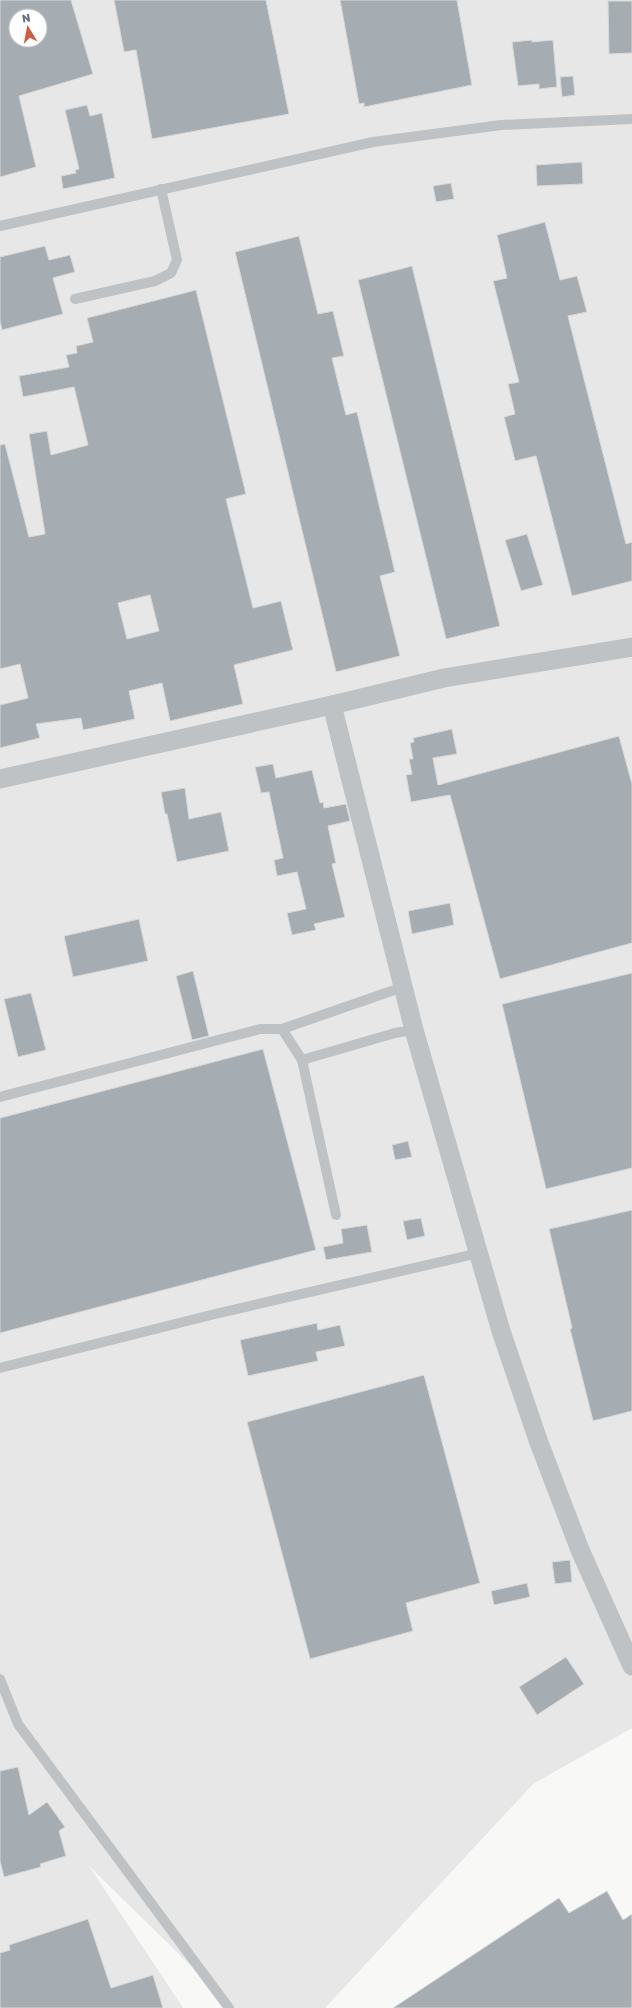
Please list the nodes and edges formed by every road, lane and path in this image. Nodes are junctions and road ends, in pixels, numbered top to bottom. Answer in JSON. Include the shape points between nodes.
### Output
{"nodes":[{"id":1,"x":632,"y":119,"type":"edge"},
{"id":2,"x":161,"y":189,"type":"junction"},
{"id":3,"x":0,"y":226,"type":"edge"},
{"id":4,"x":75,"y":299,"type":"dead end"},
{"id":5,"x":632,"y":647,"type":"edge"},
{"id":6,"x":332,"y":705,"type":"junction"},
{"id":7,"x":0,"y":779,"type":"edge"},
{"id":8,"x":403,"y":987,"type":"junction"},
{"id":9,"x":282,"y":1029,"type":"junction"},
{"id":10,"x":414,"y":1030,"type":"junction"},
{"id":11,"x":302,"y":1060,"type":"junction"},
{"id":12,"x":0,"y":1097,"type":"edge"},
{"id":13,"x":336,"y":1215,"type":"dead end"},
{"id":14,"x":479,"y":1253,"type":"junction"},
{"id":15,"x":0,"y":1368,"type":"edge"},
{"id":16,"x":632,"y":1666,"type":"edge"},
{"id":17,"x":0,"y":1679,"type":"edge"},
{"id":18,"x":229,"y":2008,"type":"edge"}],
"edges":[{"from":1,"to":2,"type":"lane","via":[[501,125],[372,142]]},
{"from":2,"to":3,"type":"lane"},
{"from":2,"to":4,"type":"lane","via":[[177,260],[171,273],[155,281]]},
{"from":5,"to":6,"type":"street","via":[[444,678]]},
{"from":6,"to":7,"type":"street"},
{"from":6,"to":8,"type":"street"},
{"from":8,"to":9,"type":"lane"},
{"from":8,"to":10,"type":"street"},
{"from":9,"to":11,"type":"lane"},
{"from":9,"to":12,"type":"lane","via":[[260,1028]]},
{"from":10,"to":11,"type":"lane","via":[[395,1033]]},
{"from":10,"to":14,"type":"street"},
{"from":11,"to":13,"type":"lane"},
{"from":14,"to":15,"type":"lane","via":[[215,1314]]},
{"from":14,"to":16,"type":"street","via":[[501,1331],[538,1440],[580,1550]]},
{"from":17,"to":18,"type":"lane","via":[[18,1724]]}]}
